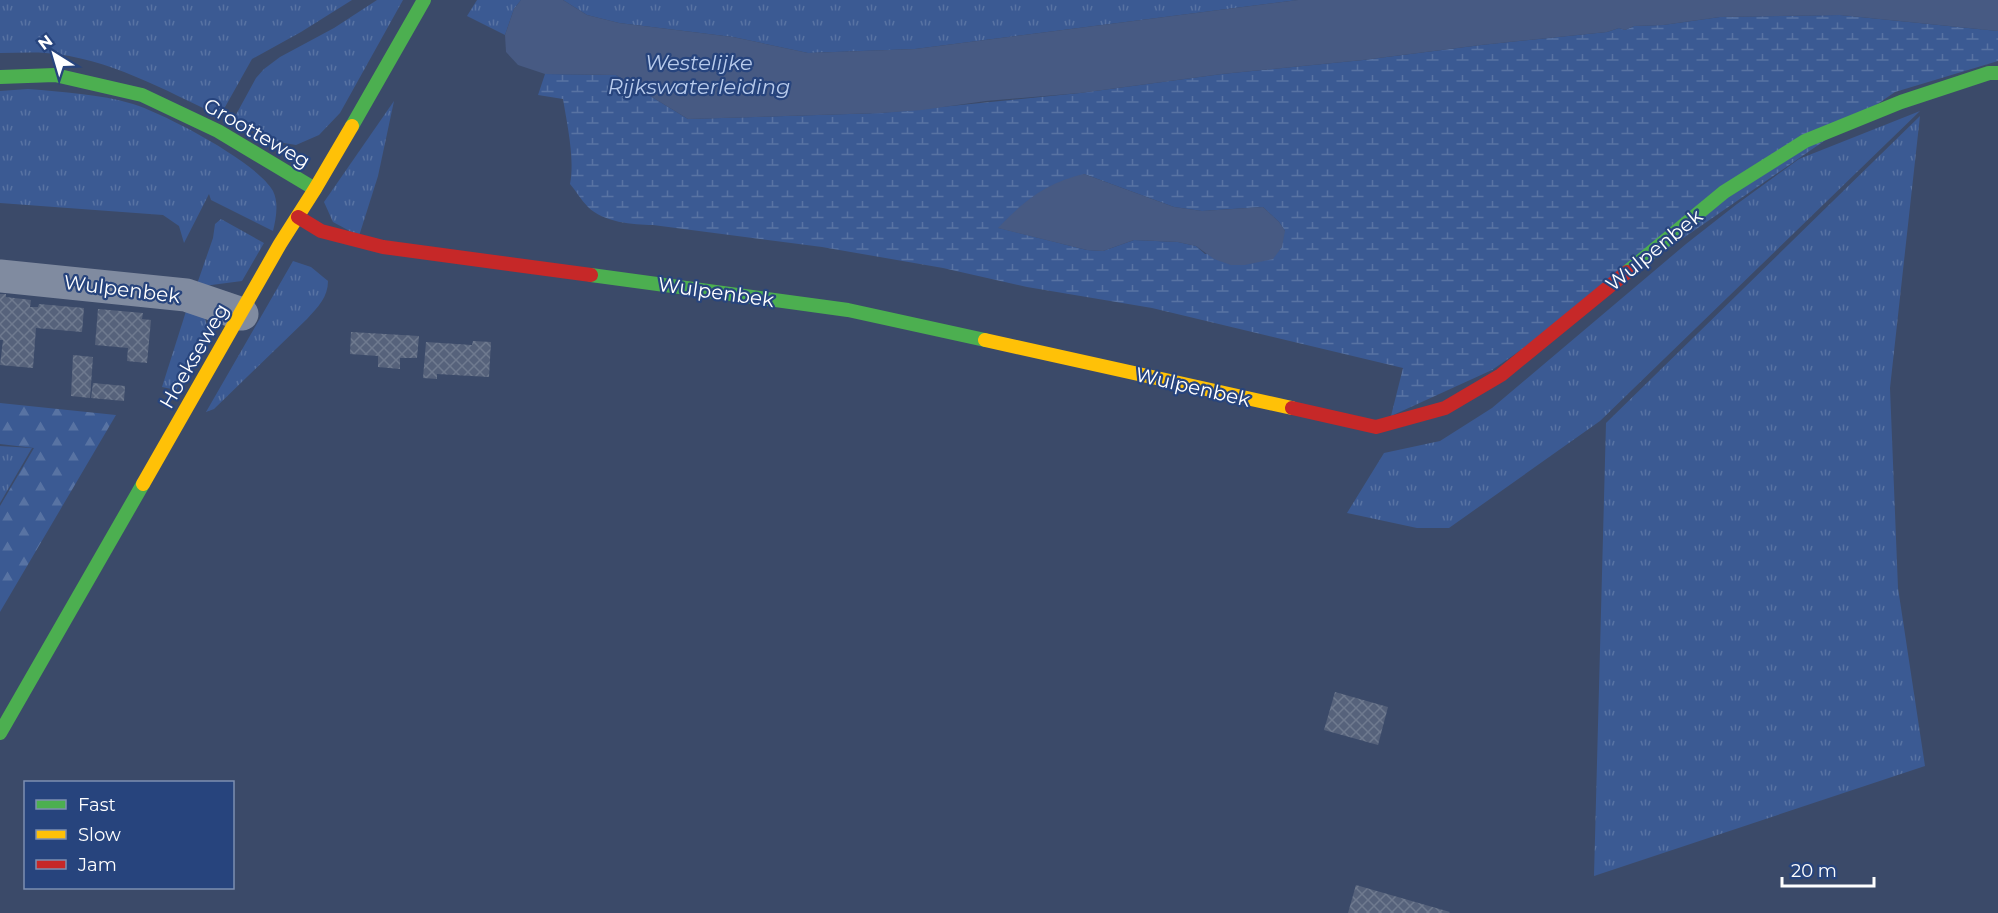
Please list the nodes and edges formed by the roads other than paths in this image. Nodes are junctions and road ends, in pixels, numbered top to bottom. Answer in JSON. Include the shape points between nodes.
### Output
{"nodes":[{"id":1,"x":424,"y":0,"type":"edge"},
{"id":2,"x":1998,"y":73,"type":"edge"},
{"id":3,"x":0,"y":77,"type":"edge"},
{"id":4,"x":315,"y":189,"type":"junction"},
{"id":5,"x":297,"y":217,"type":"junction"},
{"id":6,"x":0,"y":276,"type":"edge"},
{"id":7,"x":242,"y":314,"type":"junction"},
{"id":8,"x":0,"y":732,"type":"edge"}],
"edges":[{"from":1,"to":4,"type":"street","name":"Hoekseweg"},
{"from":2,"to":5,"type":"street","name":"Wulpenbek","via":[[1901,102],[1805,141],[1724,192],[1501,375],[1445,408],[1376,427],[848,310],[382,247],[321,231]]},
{"from":3,"to":4,"type":"street","name":"Grootteweg","via":[[55,75],[142,95],[218,131]]},
{"from":4,"to":5,"type":"street","name":"Hoekseweg"},
{"from":5,"to":7,"type":"street","name":"Hoekseweg"},
{"from":6,"to":7,"type":"street","name":"Wulpenbek","via":[[186,295]]},
{"from":7,"to":8,"type":"street","name":"Hoekseweg"}]}
